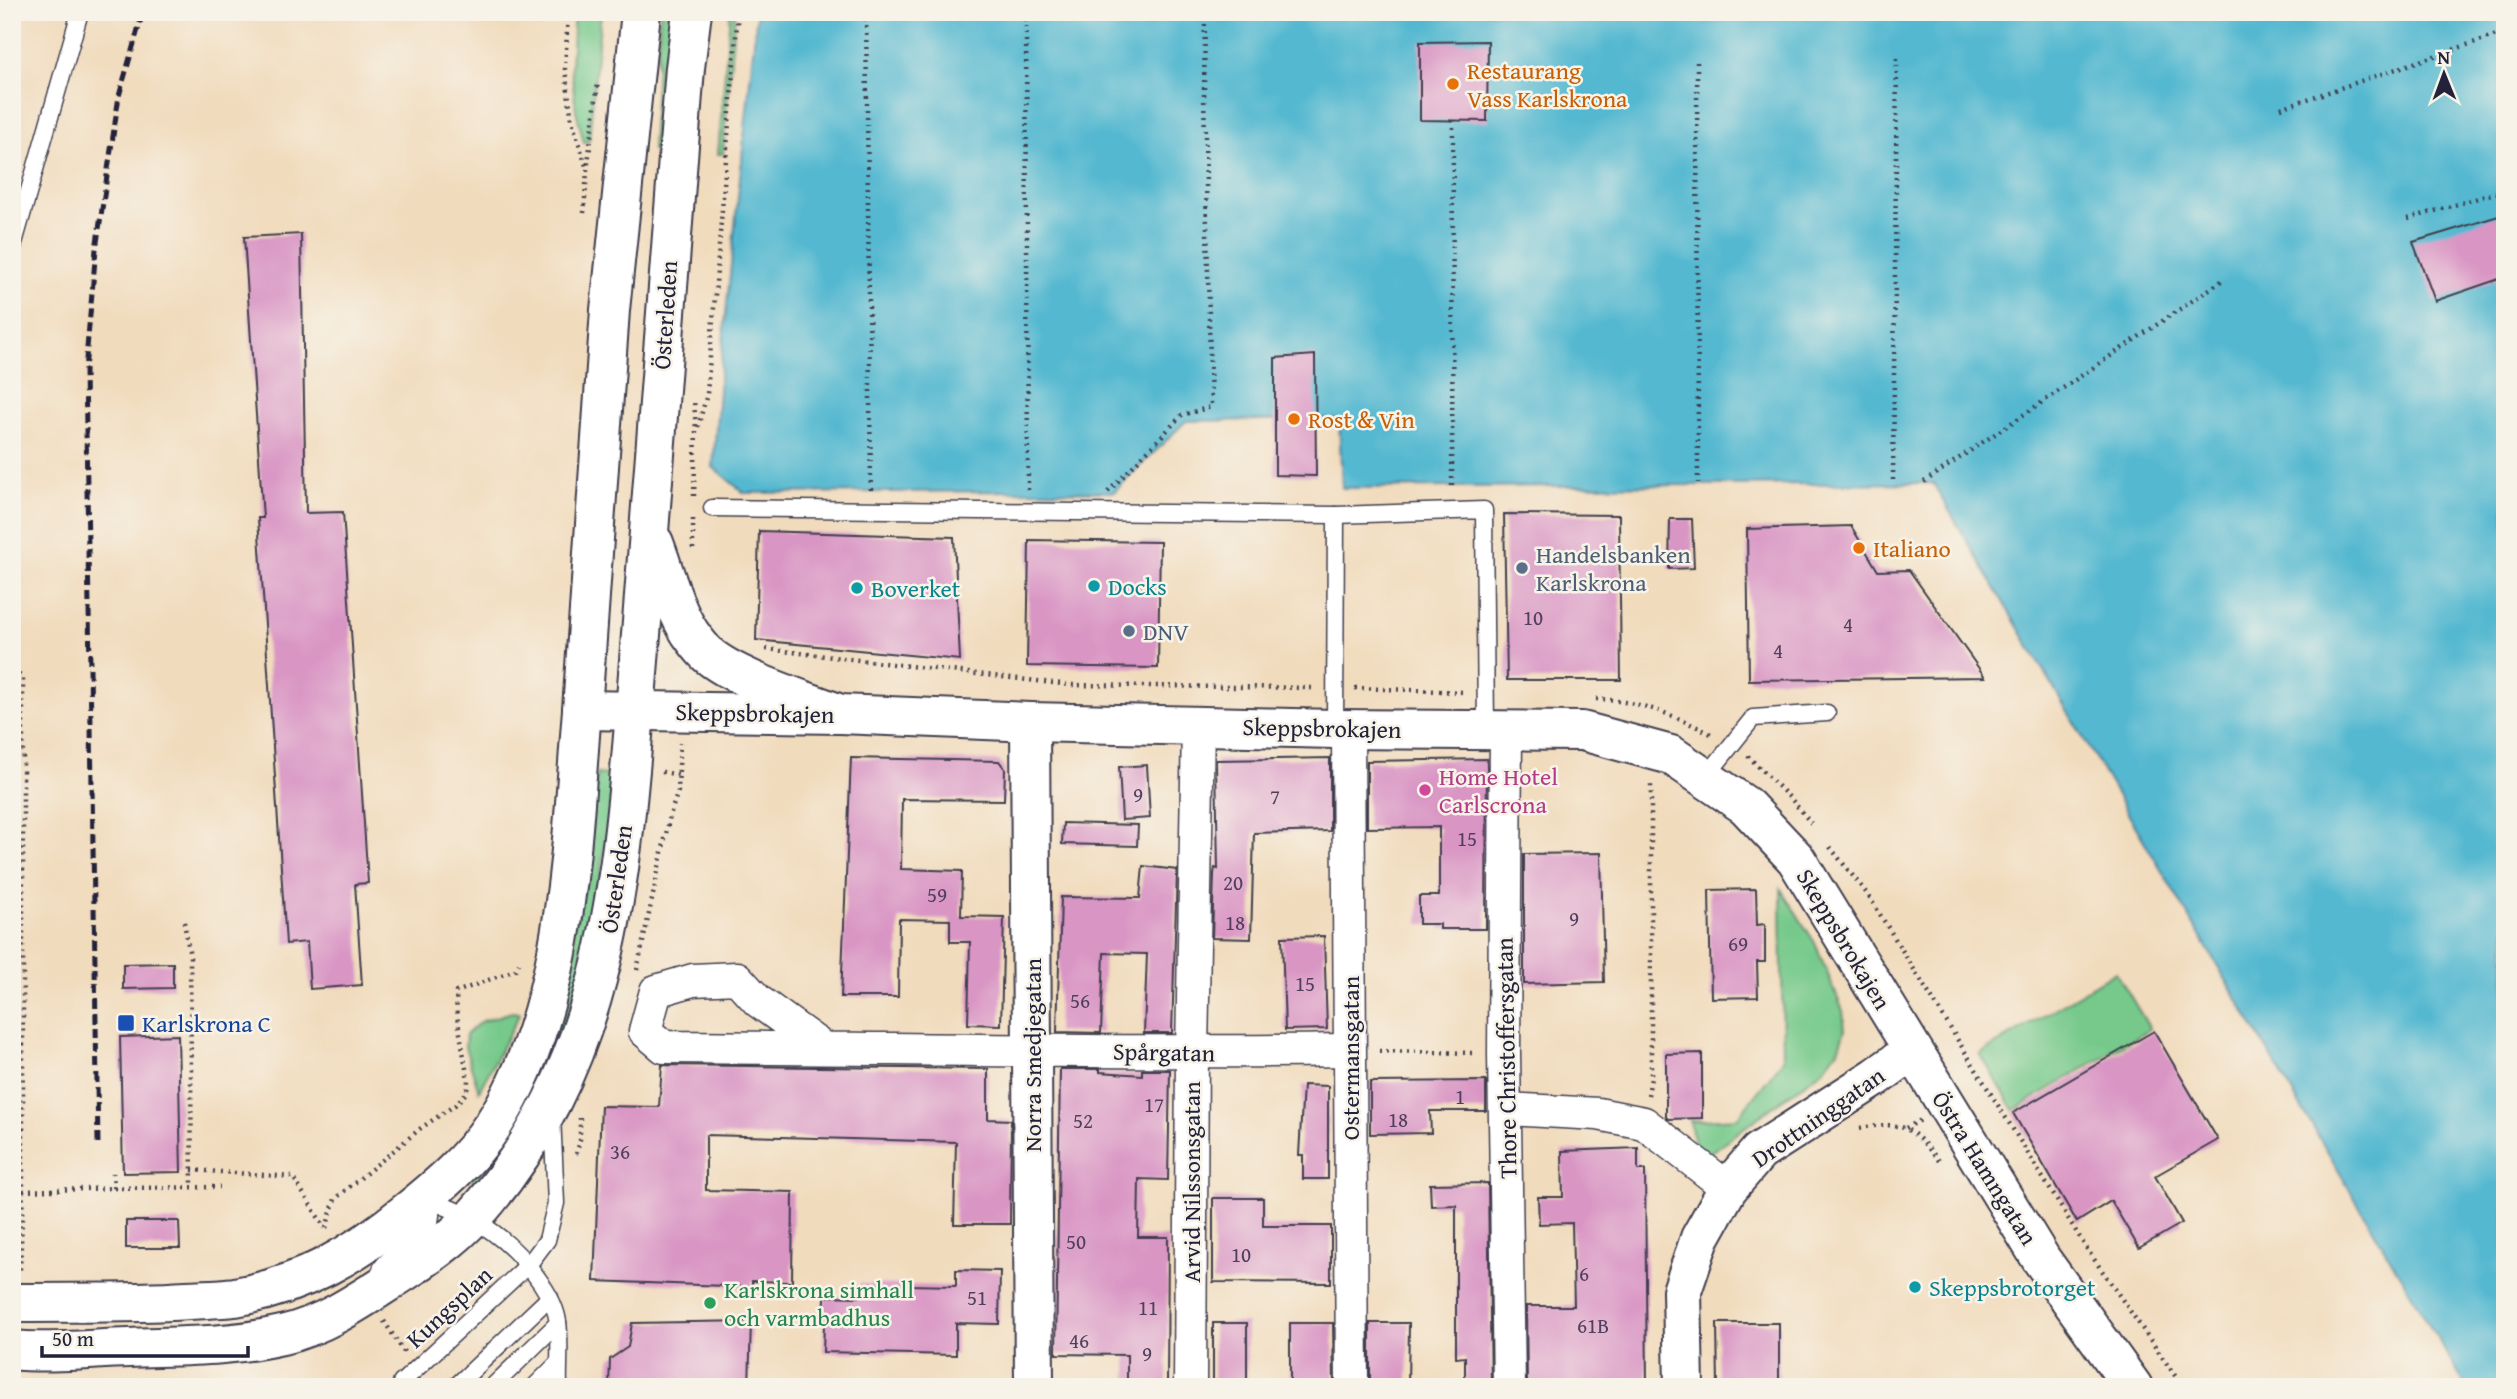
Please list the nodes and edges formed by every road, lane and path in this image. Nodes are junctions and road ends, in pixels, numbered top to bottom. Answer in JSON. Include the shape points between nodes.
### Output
{"nodes":[{"id":1,"x":80,"y":12,"type":"edge"},
{"id":2,"x":568,"y":12,"type":"edge"},
{"id":3,"x":641,"y":12,"type":"edge"},
{"id":4,"x":692,"y":12,"type":"edge"},
{"id":5,"x":738,"y":12,"type":"edge"},
{"id":6,"x":866,"y":12,"type":"edge"},
{"id":7,"x":1026,"y":12,"type":"edge"},
{"id":8,"x":1205,"y":12,"type":"edge"},
{"id":9,"x":2505,"y":32,"type":"edge"},
{"id":10,"x":1896,"y":55,"type":"dead end"},
{"id":11,"x":1696,"y":62,"type":"dead end"},
{"id":12,"x":598,"y":78,"type":"dead end"},
{"id":13,"x":2281,"y":108,"type":"dead end"},
{"id":14,"x":1453,"y":121,"type":"dead end"},
{"id":15,"x":587,"y":171,"type":"junction"},
{"id":16,"x":2505,"y":190,"type":"edge"},
{"id":17,"x":2408,"y":219,"type":"dead end"},
{"id":18,"x":584,"y":227,"type":"dead end"},
{"id":19,"x":12,"y":250,"type":"edge"},
{"id":20,"x":2223,"y":280,"type":"dead end"},
{"id":21,"x":1893,"y":480,"type":"dead end"},
{"id":22,"x":1924,"y":482,"type":"dead end"},
{"id":23,"x":1698,"y":483,"type":"dead end"},
{"id":24,"x":1452,"y":486,"type":"dead end"},
{"id":25,"x":1028,"y":491,"type":"dead end"},
{"id":26,"x":871,"y":492,"type":"dead end"},
{"id":27,"x":1107,"y":492,"type":"dead end"},
{"id":28,"x":712,"y":508,"type":"dead end"},
{"id":29,"x":1336,"y":515,"type":"junction"},
{"id":30,"x":649,"y":527,"type":"junction"},
{"id":31,"x":693,"y":554,"type":"dead end"},
{"id":32,"x":12,"y":620,"type":"edge"},
{"id":33,"x":761,"y":648,"type":"dead end"},
{"id":34,"x":1335,"y":688,"type":"junction"},
{"id":35,"x":1590,"y":698,"type":"dead end"},
{"id":36,"x":582,"y":710,"type":"junction"},
{"id":37,"x":635,"y":712,"type":"junction"},
{"id":38,"x":1827,"y":713,"type":"dead end"},
{"id":39,"x":840,"y":714,"type":"junction"},
{"id":40,"x":1492,"y":718,"type":"junction"},
{"id":41,"x":1030,"y":722,"type":"junction"},
{"id":42,"x":1198,"y":726,"type":"junction"},
{"id":43,"x":1342,"y":729,"type":"junction"},
{"id":44,"x":1734,"y":746,"type":"junction"},
{"id":45,"x":1651,"y":750,"type":"junction"},
{"id":46,"x":1705,"y":778,"type":"junction"},
{"id":47,"x":1817,"y":831,"type":"dead end"},
{"id":48,"x":1826,"y":842,"type":"dead end"},
{"id":49,"x":12,"y":848,"type":"edge"},
{"id":50,"x":24,"y":848,"type":"junction"},
{"id":51,"x":184,"y":922,"type":"dead end"},
{"id":52,"x":522,"y":960,"type":"dead end"},
{"id":53,"x":823,"y":1048,"type":"junction"},
{"id":54,"x":1031,"y":1049,"type":"junction"},
{"id":55,"x":1349,"y":1050,"type":"junction"},
{"id":56,"x":1912,"y":1051,"type":"junction"},
{"id":57,"x":1192,"y":1053,"type":"junction"},
{"id":58,"x":1504,"y":1054,"type":"junction"},
{"id":59,"x":551,"y":1105,"type":"junction"},
{"id":60,"x":1507,"y":1108,"type":"junction"},
{"id":61,"x":1644,"y":1123,"type":"junction"},
{"id":62,"x":1848,"y":1131,"type":"dead end"},
{"id":63,"x":192,"y":1170,"type":"junction"},
{"id":64,"x":1946,"y":1172,"type":"dead end"},
{"id":65,"x":113,"y":1173,"type":"dead end"},
{"id":66,"x":293,"y":1177,"type":"dead end"},
{"id":67,"x":192,"y":1187,"type":"junction"},
{"id":68,"x":220,"y":1187,"type":"dead end"},
{"id":69,"x":114,"y":1188,"type":"junction"},
{"id":70,"x":1728,"y":1188,"type":"junction"},
{"id":71,"x":23,"y":1191,"type":"junction"},
{"id":72,"x":335,"y":1199,"type":"dead end"},
{"id":73,"x":423,"y":1199,"type":"junction"},
{"id":74,"x":473,"y":1218,"type":"junction"},
{"id":75,"x":418,"y":1236,"type":"junction"},
{"id":76,"x":528,"y":1264,"type":"junction"},
{"id":77,"x":16,"y":1292,"type":"edge"},
{"id":78,"x":550,"y":1297,"type":"junction"},
{"id":79,"x":558,"y":1323,"type":"junction"},
{"id":80,"x":12,"y":1350,"type":"edge"},
{"id":81,"x":558,"y":1363,"type":"junction"},
{"id":82,"x":401,"y":1384,"type":"dead end"},
{"id":83,"x":455,"y":1387,"type":"edge"},
{"id":84,"x":492,"y":1387,"type":"edge"},
{"id":85,"x":534,"y":1387,"type":"edge"},
{"id":86,"x":559,"y":1387,"type":"edge"},
{"id":87,"x":1034,"y":1387,"type":"edge"},
{"id":88,"x":1190,"y":1387,"type":"edge"},
{"id":89,"x":1352,"y":1387,"type":"edge"},
{"id":90,"x":1509,"y":1387,"type":"edge"},
{"id":91,"x":1684,"y":1387,"type":"edge"},
{"id":92,"x":2133,"y":1387,"type":"edge"},
{"id":93,"x":2183,"y":1387,"type":"edge"}],
"edges":[{"from":1,"to":19,"type":"lane"},
{"from":2,"to":15,"type":"path","via":[[565,69],[572,121]]},
{"from":3,"to":36,"type":"main road","name":"Österleden","via":[[610,310]]},
{"from":4,"to":30,"type":"main road","name":"Österleden"},
{"from":5,"to":31,"type":"path","via":[[707,394],[696,431]]},
{"from":6,"to":26,"type":"path"},
{"from":7,"to":25,"type":"path"},
{"from":8,"to":27,"type":"path","via":[[1211,407],[1182,415]]},
{"from":9,"to":13,"type":"path"},
{"from":10,"to":21,"type":"path"},
{"from":11,"to":23,"type":"path"},
{"from":12,"to":15,"type":"path"},
{"from":14,"to":24,"type":"path"},
{"from":15,"to":18,"type":"path"},
{"from":16,"to":17,"type":"path"},
{"from":20,"to":22,"type":"path"},
{"from":28,"to":29,"type":"lane"},
{"from":29,"to":34,"type":"lane"},
{"from":29,"to":40,"type":"lane","via":[[1484,510]]},
{"from":30,"to":37,"type":"main road","name":"Österleden"},
{"from":30,"to":39,"type":"main road","via":[[688,631],[706,653],[741,675]]},
{"from":32,"to":50,"type":"path","via":[[14,669],[23,678]]},
{"from":33,"to":34,"type":"path","via":[[1070,685]]},
{"from":34,"to":40,"type":"path"},
{"from":34,"to":43,"type":"lane"},
{"from":35,"to":44,"type":"path","via":[[1669,713]]},
{"from":36,"to":37,"type":"main road","name":"Skeppsbrokajen"},
{"from":36,"to":73,"type":"main road","name":"Österleden","via":[[557,951],[534,1036],[494,1124],[458,1169]]},
{"from":37,"to":39,"type":"main road","name":"Skeppsbrokajen"},
{"from":37,"to":59,"type":"main road","name":"Österleden","via":[[620,871],[609,935],[577,1048]]},
{"from":38,"to":44,"type":"lane","via":[[1753,718]]},
{"from":39,"to":41,"type":"main road","name":"Skeppsbrokajen"},
{"from":40,"to":43,"type":"main road","name":"Skeppsbrokajen"},
{"from":40,"to":45,"type":"main road","name":"Skeppsbrokajen","via":[[1582,731]]},
{"from":40,"to":58,"type":"street","name":"Thore Christoffersgatan"},
{"from":41,"to":42,"type":"main road","name":"Skeppsbrokajen"},
{"from":41,"to":54,"type":"main road","name":"Norra Smedjegatan"},
{"from":42,"to":43,"type":"main road","name":"Skeppsbrokajen"},
{"from":42,"to":57,"type":"street","name":"Arvid Nilssonsgatan"},
{"from":43,"to":55,"type":"street","name":"Ostermansgatan"},
{"from":44,"to":46,"type":"lane"},
{"from":44,"to":47,"type":"path","via":[[1751,757]]},
{"from":45,"to":46,"type":"main road","name":"Skeppsbrokajen","via":[[1671,755]]},
{"from":45,"to":61,"type":"path","via":[[1651,1078]]},
{"from":46,"to":56,"type":"main road","name":"Skeppsbrokajen","via":[[1745,806],[1796,859]]},
{"from":48,"to":93,"type":"path","via":[[1868,895],[2087,1249]]},
{"from":49,"to":50,"type":"path"},
{"from":50,"to":71,"type":"path"},
{"from":51,"to":63,"type":"path","via":[[190,956]]},
{"from":52,"to":72,"type":"path","via":[[515,970],[456,992],[467,1092]]},
{"from":53,"to":53,"type":"street","name":"Spårgatan","via":[[758,1001],[737,978],[693,980],[656,991],[645,1031],[664,1047]]},
{"from":53,"to":54,"type":"street","name":"Spårgatan"},
{"from":54,"to":57,"type":"street","name":"Spårgatan"},
{"from":54,"to":87,"type":"main road","name":"Norra Smedjegatan"},
{"from":55,"to":57,"type":"street","name":"Spårgatan"},
{"from":55,"to":58,"type":"path"},
{"from":55,"to":89,"type":"street","name":"Ostermansgatan"},
{"from":56,"to":70,"type":"main road","name":"Drottninggatan","via":[[1759,1152]]},
{"from":56,"to":92,"type":"main road","name":"Östra Hamngatan","via":[[2041,1259]]},
{"from":57,"to":88,"type":"street","name":"Arvid Nilssonsgatan"},
{"from":58,"to":60,"type":"street","name":"Thore Christoffersgatan"},
{"from":59,"to":74,"type":"main road","name":"Österleden","via":[[523,1153]]},
{"from":59,"to":76,"type":"lane","name":"Kungsplan","via":[[556,1203],[547,1240]]},
{"from":60,"to":61,"type":"street","via":[[1598,1114]]},
{"from":60,"to":90,"type":"street","name":"Thore Christoffersgatan"},
{"from":61,"to":70,"type":"street"},
{"from":62,"to":64,"type":"path","via":[[1887,1123],[1906,1128]]},
{"from":63,"to":66,"type":"path"},
{"from":63,"to":67,"type":"path"},
{"from":65,"to":69,"type":"path"},
{"from":67,"to":68,"type":"path"},
{"from":67,"to":69,"type":"path"},
{"from":69,"to":71,"type":"path"},
{"from":70,"to":91,"type":"main road","name":"Drottninggatan","via":[[1700,1238],[1682,1291]]},
{"from":71,"to":77,"type":"path"},
{"from":73,"to":74,"type":"lane"},
{"from":73,"to":75,"type":"main road","name":"Österleden"},
{"from":74,"to":75,"type":"main road","name":"Österleden"},
{"from":74,"to":76,"type":"lane"},
{"from":75,"to":77,"type":"main road","name":"Österleden","via":[[344,1258],[285,1285],[233,1297],[142,1303]]},
{"from":75,"to":80,"type":"main road","name":"Österleden","via":[[368,1296],[285,1335],[238,1345]]},
{"from":76,"to":78,"type":"lane"},
{"from":76,"to":82,"type":"lane","name":"Kungsplan"},
{"from":78,"to":79,"type":"lane"},
{"from":78,"to":83,"type":"lane"},
{"from":79,"to":81,"type":"lane"},
{"from":79,"to":84,"type":"lane"},
{"from":81,"to":85,"type":"lane"},
{"from":81,"to":86,"type":"lane"}]}
